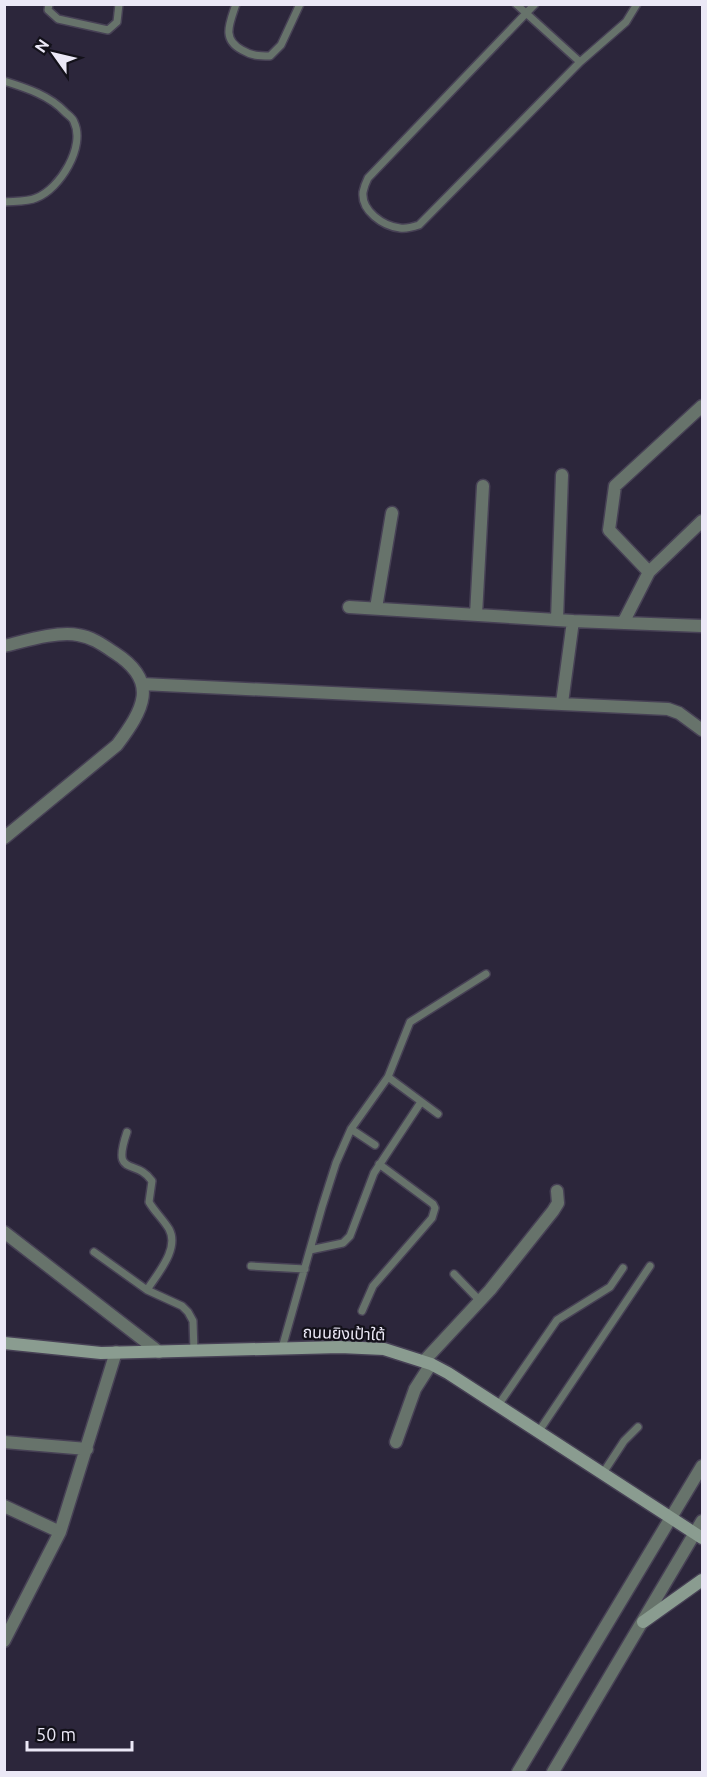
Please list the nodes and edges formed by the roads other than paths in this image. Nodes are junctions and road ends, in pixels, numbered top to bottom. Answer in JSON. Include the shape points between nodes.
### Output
{"nodes":[{"id":1,"x":49,"y":4,"type":"edge"},
{"id":2,"x":119,"y":4,"type":"edge"},
{"id":3,"x":236,"y":4,"type":"edge"},
{"id":4,"x":300,"y":4,"type":"edge"},
{"id":5,"x":516,"y":4,"type":"edge"},
{"id":6,"x":535,"y":4,"type":"edge"},
{"id":7,"x":637,"y":4,"type":"edge"},
{"id":8,"x":527,"y":13,"type":"junction"},
{"id":9,"x":580,"y":62,"type":"junction"},
{"id":10,"x":4,"y":81,"type":"edge"},
{"id":11,"x":4,"y":202,"type":"edge"},
{"id":12,"x":702,"y":406,"type":"edge"},
{"id":13,"x":562,"y":475,"type":"dead end"},
{"id":14,"x":483,"y":486,"type":"dead end"},
{"id":15,"x":392,"y":513,"type":"dead end"},
{"id":16,"x":702,"y":521,"type":"edge"},
{"id":17,"x":649,"y":572,"type":"junction"},
{"id":18,"x":349,"y":607,"type":"dead end"},
{"id":19,"x":376,"y":609,"type":"junction"},
{"id":20,"x":476,"y":615,"type":"junction"},
{"id":21,"x":557,"y":620,"type":"junction"},
{"id":22,"x":573,"y":621,"type":"junction"},
{"id":23,"x":623,"y":623,"type":"junction"},
{"id":24,"x":702,"y":626,"type":"edge"},
{"id":25,"x":4,"y":646,"type":"edge"},
{"id":26,"x":142,"y":684,"type":"junction"},
{"id":27,"x":562,"y":703,"type":"junction"},
{"id":28,"x":702,"y":730,"type":"edge"},
{"id":29,"x":4,"y":837,"type":"edge"},
{"id":30,"x":486,"y":974,"type":"dead end"},
{"id":31,"x":388,"y":1077,"type":"junction"},
{"id":32,"x":422,"y":1102,"type":"junction"},
{"id":33,"x":438,"y":1114,"type":"dead end"},
{"id":34,"x":351,"y":1129,"type":"junction"},
{"id":35,"x":127,"y":1132,"type":"dead end"},
{"id":36,"x":375,"y":1145,"type":"dead end"},
{"id":37,"x":379,"y":1164,"type":"junction"},
{"id":38,"x":557,"y":1191,"type":"dead end"},
{"id":39,"x":4,"y":1232,"type":"edge"},
{"id":40,"x":310,"y":1250,"type":"junction"},
{"id":41,"x":94,"y":1252,"type":"dead end"},
{"id":42,"x":251,"y":1266,"type":"dead end"},
{"id":43,"x":650,"y":1266,"type":"dead end"},
{"id":44,"x":623,"y":1268,"type":"dead end"},
{"id":45,"x":304,"y":1269,"type":"junction"},
{"id":46,"x":454,"y":1274,"type":"dead end"},
{"id":47,"x":147,"y":1290,"type":"junction"},
{"id":48,"x":480,"y":1301,"type":"junction"},
{"id":49,"x":362,"y":1311,"type":"dead end"},
{"id":50,"x":4,"y":1343,"type":"edge"},
{"id":51,"x":282,"y":1348,"type":"junction"},
{"id":52,"x":194,"y":1351,"type":"junction"},
{"id":53,"x":116,"y":1352,"type":"junction"},
{"id":54,"x":159,"y":1353,"type":"junction"},
{"id":55,"x":428,"y":1362,"type":"junction"},
{"id":56,"x":499,"y":1404,"type":"junction"},
{"id":57,"x":638,"y":1427,"type":"dead end"},
{"id":58,"x":539,"y":1431,"type":"junction"},
{"id":59,"x":4,"y":1442,"type":"edge"},
{"id":60,"x":396,"y":1442,"type":"dead end"},
{"id":61,"x":87,"y":1449,"type":"junction"},
{"id":62,"x":702,"y":1466,"type":"edge"},
{"id":63,"x":603,"y":1473,"type":"junction"},
{"id":64,"x":4,"y":1506,"type":"edge"},
{"id":65,"x":671,"y":1518,"type":"junction"},
{"id":66,"x":702,"y":1521,"type":"edge"},
{"id":67,"x":60,"y":1532,"type":"junction"},
{"id":68,"x":699,"y":1535,"type":"edge"},
{"id":69,"x":702,"y":1580,"type":"edge"},
{"id":70,"x":642,"y":1622,"type":"junction"},
{"id":71,"x":6,"y":1634,"type":"edge"},
{"id":72,"x":518,"y":1773,"type":"edge"},
{"id":73,"x":552,"y":1773,"type":"edge"}],
"edges":[{"from":1,"to":2,"type":"lane","via":[[48,10],[58,20],[108,30],[117,22]]},
{"from":3,"to":4,"type":"lane","via":[[229,38],[234,46],[254,57],[270,56],[281,45]]},
{"from":5,"to":8,"type":"lane"},
{"from":6,"to":8,"type":"lane"},
{"from":7,"to":9,"type":"lane","via":[[614,35]]},
{"from":8,"to":9,"type":"lane"},
{"from":8,"to":9,"type":"lane","via":[[368,178],[363,191],[370,213],[386,225],[402,229],[419,225]]},
{"from":10,"to":11,"type":"lane","via":[[58,103],[74,121],[77,140],[71,164],[50,190],[36,199]]},
{"from":12,"to":17,"type":"street","via":[[615,486],[609,530]]},
{"from":13,"to":21,"type":"street"},
{"from":14,"to":20,"type":"street"},
{"from":15,"to":19,"type":"street"},
{"from":16,"to":17,"type":"street"},
{"from":17,"to":23,"type":"street"},
{"from":18,"to":19,"type":"street"},
{"from":19,"to":20,"type":"street"},
{"from":20,"to":21,"type":"street"},
{"from":21,"to":22,"type":"street"},
{"from":22,"to":23,"type":"street"},
{"from":22,"to":27,"type":"street"},
{"from":23,"to":24,"type":"street"},
{"from":25,"to":26,"type":"street","via":[[77,634],[97,641],[124,659],[136,670]]},
{"from":26,"to":27,"type":"street"},
{"from":26,"to":29,"type":"street","via":[[141,708],[117,746]]},
{"from":27,"to":28,"type":"street","via":[[668,710]]},
{"from":30,"to":31,"type":"lane","via":[[410,1022]]},
{"from":31,"to":32,"type":"lane"},
{"from":31,"to":34,"type":"lane"},
{"from":32,"to":33,"type":"lane"},
{"from":32,"to":37,"type":"lane"},
{"from":34,"to":36,"type":"lane"},
{"from":34,"to":40,"type":"lane"},
{"from":35,"to":47,"type":"lane","via":[[122,1148],[126,1165],[139,1169],[152,1181],[149,1202],[173,1239],[170,1252]]},
{"from":37,"to":40,"type":"lane","via":[[350,1236],[330,1248]]},
{"from":37,"to":49,"type":"lane","via":[[435,1208],[432,1218],[373,1286]]},
{"from":38,"to":48,"type":"street","via":[[554,1211]]},
{"from":39,"to":54,"type":"street"},
{"from":40,"to":45,"type":"lane"},
{"from":41,"to":47,"type":"lane"},
{"from":42,"to":45,"type":"lane"},
{"from":43,"to":58,"type":"lane"},
{"from":44,"to":56,"type":"lane","via":[[610,1287],[557,1320]]},
{"from":45,"to":51,"type":"lane"},
{"from":46,"to":48,"type":"lane"},
{"from":47,"to":52,"type":"lane","via":[[188,1312],[193,1321]]},
{"from":48,"to":55,"type":"street"},
{"from":50,"to":53,"type":"main road","name":"ถนนยิงเป้าใต้"},
{"from":51,"to":52,"type":"main road","name":"ถนนยิงเป้าใต้"},
{"from":51,"to":55,"type":"main road","name":"ถนนยิงเป้าใต้","via":[[384,1349]]},
{"from":52,"to":54,"type":"main road","name":"ถนนยิงเป้าใต้"},
{"from":53,"to":54,"type":"main road","name":"ถนนยิงเป้าใต้"},
{"from":53,"to":61,"type":"street"},
{"from":55,"to":56,"type":"main road","name":"ถนนยิงเป้าใต้"},
{"from":55,"to":60,"type":"street"},
{"from":56,"to":58,"type":"main road","name":"ถนนยิงเป้าใต้"},
{"from":57,"to":63,"type":"lane"},
{"from":58,"to":63,"type":"main road","name":"ถนนยิงเป้าใต้"},
{"from":59,"to":61,"type":"street"},
{"from":61,"to":67,"type":"street"},
{"from":62,"to":65,"type":"street"},
{"from":63,"to":65,"type":"main road","name":"ถนนยิงเป้าใต้"},
{"from":64,"to":67,"type":"street"},
{"from":65,"to":68,"type":"main road","name":"ถนนยิงเป้าใต้"},
{"from":65,"to":72,"type":"street"},
{"from":66,"to":68,"type":"street"},
{"from":67,"to":71,"type":"street"},
{"from":68,"to":70,"type":"street"},
{"from":69,"to":70,"type":"main road"},
{"from":70,"to":73,"type":"street"}]}
